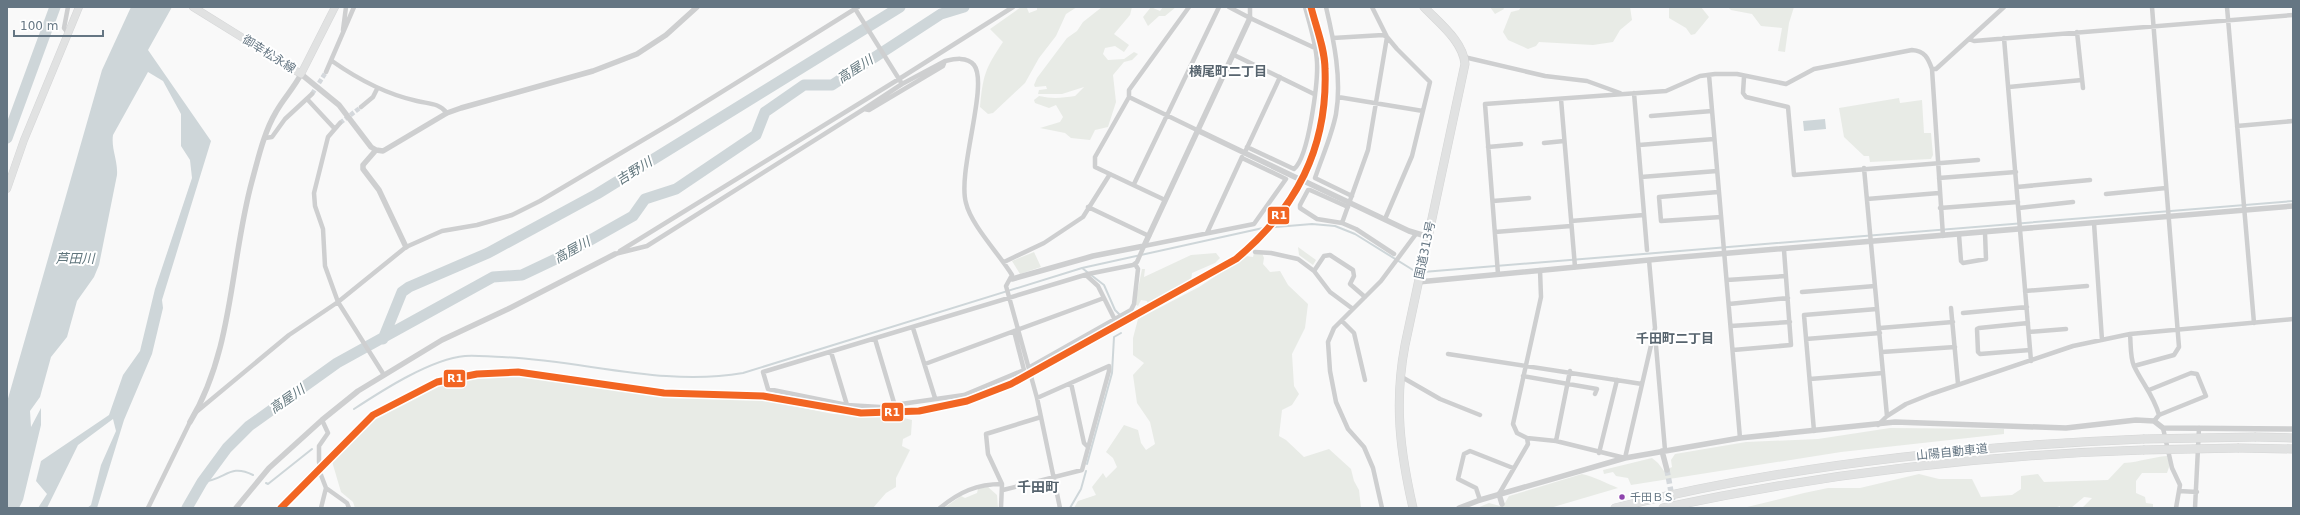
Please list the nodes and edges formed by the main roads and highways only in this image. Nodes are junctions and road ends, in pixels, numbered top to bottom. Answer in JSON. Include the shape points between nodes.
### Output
{"nodes":[{"id":1,"x":79,"y":7,"type":"edge"},
{"id":2,"x":193,"y":7,"type":"edge"},
{"id":3,"x":335,"y":7,"type":"edge"},
{"id":4,"x":1424,"y":7,"type":"edge"},
{"id":5,"x":7,"y":189,"type":"edge"},
{"id":6,"x":2293,"y":438,"type":"edge"},
{"id":7,"x":2293,"y":449,"type":"edge"},
{"id":8,"x":1413,"y":508,"type":"edge"},
{"id":9,"x":1615,"y":508,"type":"edge"},
{"id":10,"x":1663,"y":508,"type":"edge"}],
"edges":[{"from":1,"to":5,"type":"main road","via":[[32,118]]},
{"from":2,"to":3,"type":"main road","name":"御幸松永線","via":[[302,74]]},
{"from":4,"to":8,"type":"highway","name":"国道313号","via":[[1457,42],[1464,57],[1465,71],[1400,376],[1398,415],[1401,449]]},
{"from":6,"to":9,"type":"highway","name":"山陽自動車道","bridge":true,"via":[[2143,439],[2012,446],[1880,460],[1736,482]]},
{"from":7,"to":10,"type":"highway","name":"山陽自動車道","bridge":true,"via":[[2143,450],[2020,456],[1881,470],[1775,486]]}]}
